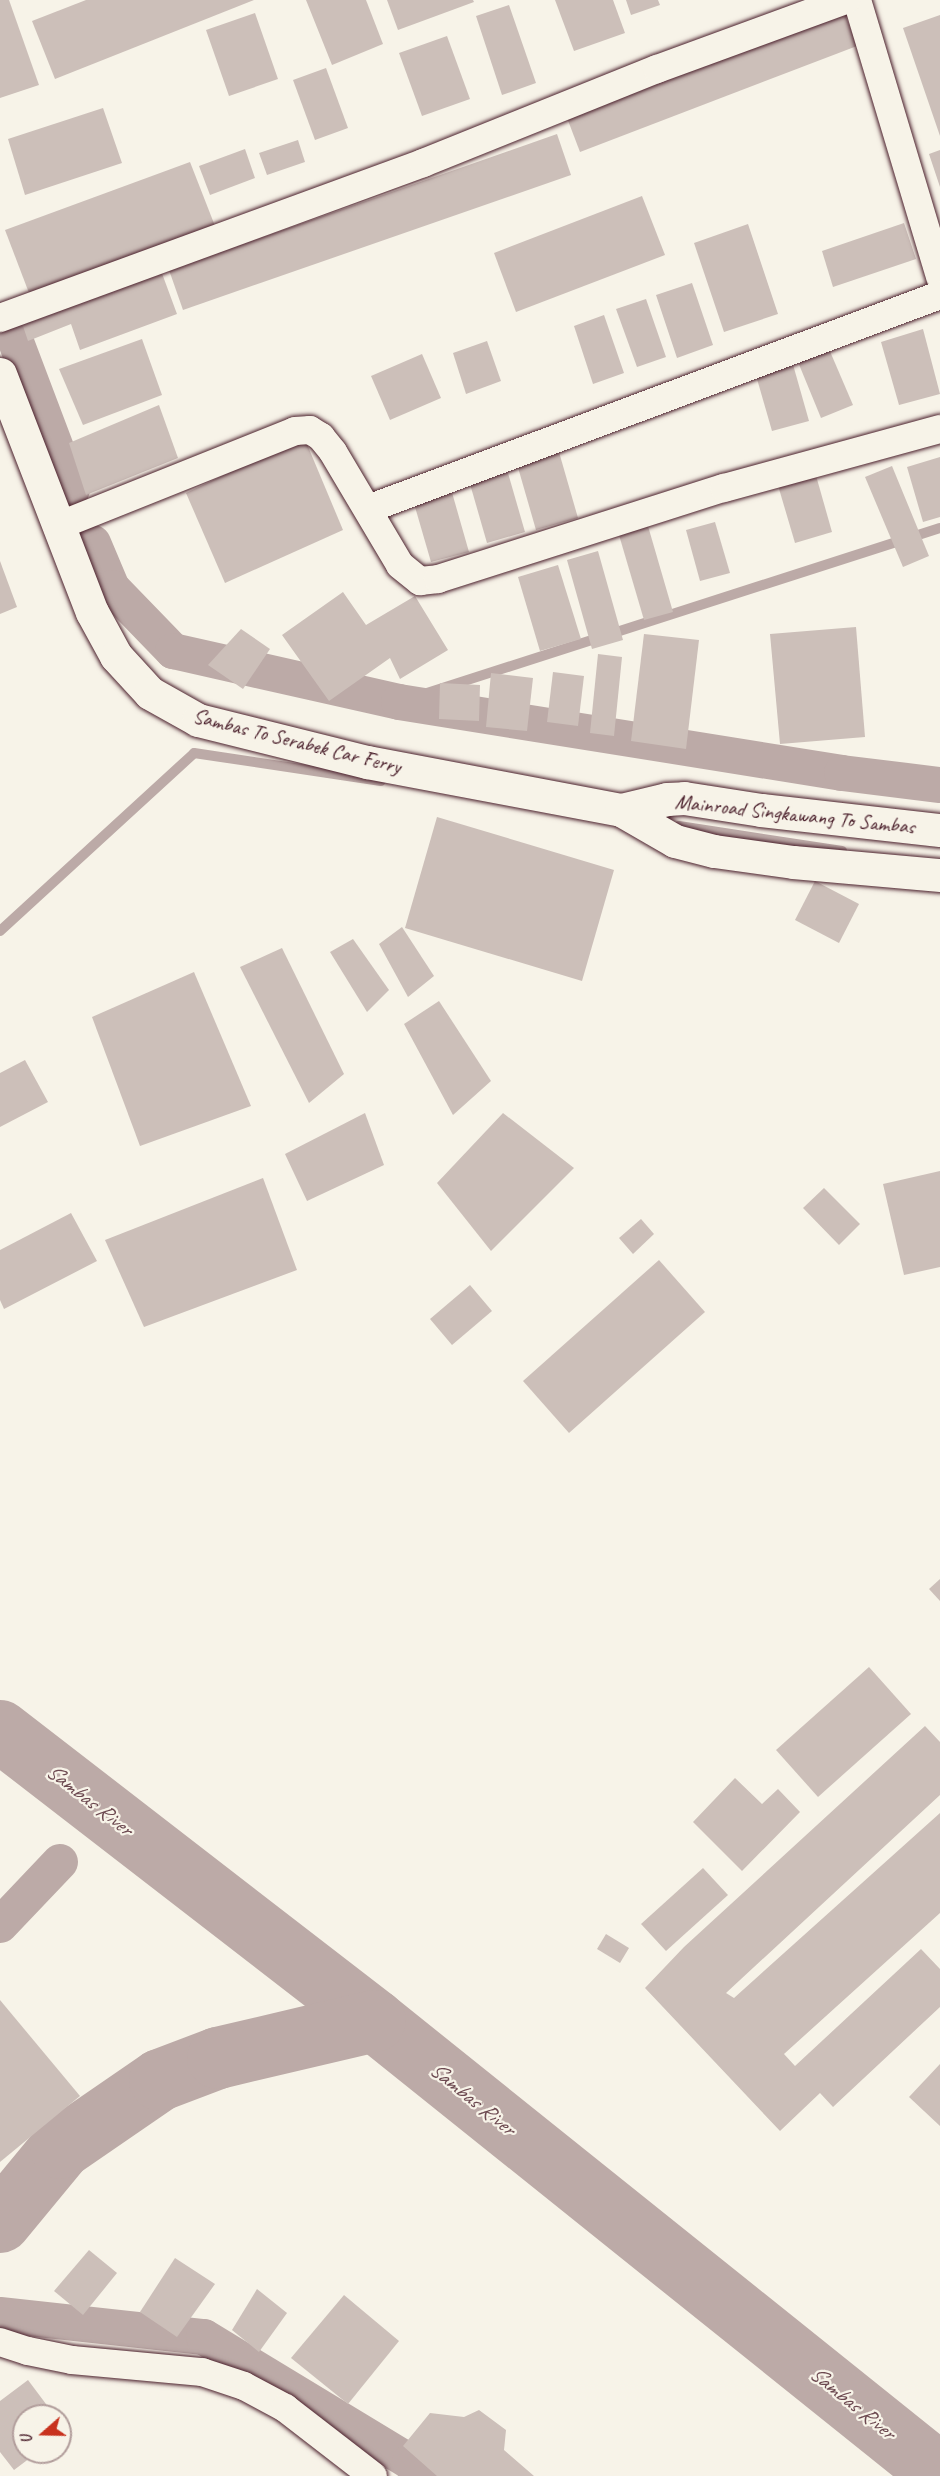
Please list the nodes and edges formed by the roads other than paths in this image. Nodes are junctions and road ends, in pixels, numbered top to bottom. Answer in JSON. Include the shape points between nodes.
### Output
{"nodes":[{"id":1,"x":846,"y":0,"type":"edge"},
{"id":2,"x":857,"y":0,"type":"edge"},
{"id":3,"x":940,"y":277,"type":"edge"},
{"id":4,"x":940,"y":295,"type":"edge"},
{"id":5,"x":0,"y":318,"type":"edge"},
{"id":6,"x":0,"y":374,"type":"edge"},
{"id":7,"x":940,"y":429,"type":"edge"},
{"id":8,"x":368,"y":509,"type":"junction"},
{"id":9,"x":58,"y":526,"type":"junction"},
{"id":10,"x":621,"y":810,"type":"junction"},
{"id":11,"x":940,"y":830,"type":"edge"},
{"id":12,"x":940,"y":874,"type":"edge"},
{"id":13,"x":0,"y":2342,"type":"edge"},
{"id":14,"x":373,"y":2476,"type":"edge"}],
"edges":[{"from":1,"to":5,"type":"street","via":[[657,69],[423,163]]},
{"from":2,"to":3,"type":"street"},
{"from":4,"to":8,"type":"street"},
{"from":6,"to":9,"type":"highway","name":"Sambas To Serabek Car Ferry"},
{"from":7,"to":8,"type":"street","via":[[724,489],[438,579],[420,581],[400,565]]},
{"from":8,"to":9,"type":"street","via":[[333,452],[321,437],[305,430]]},
{"from":9,"to":10,"type":"highway","name":"Sambas To Serabek Car Ferry","via":[[92,612],[116,656],[150,693],[198,720],[367,762]]},
{"from":10,"to":11,"type":"highway","name":"Mainroad Singkawang To Sambas","via":[[684,798]]},
{"from":10,"to":12,"type":"highway","name":"Mainroad Singkawang To Sambas","via":[[675,842],[714,851]]},
{"from":13,"to":14,"type":"street","via":[[72,2360],[202,2372],[244,2386],[285,2408]]}]}
